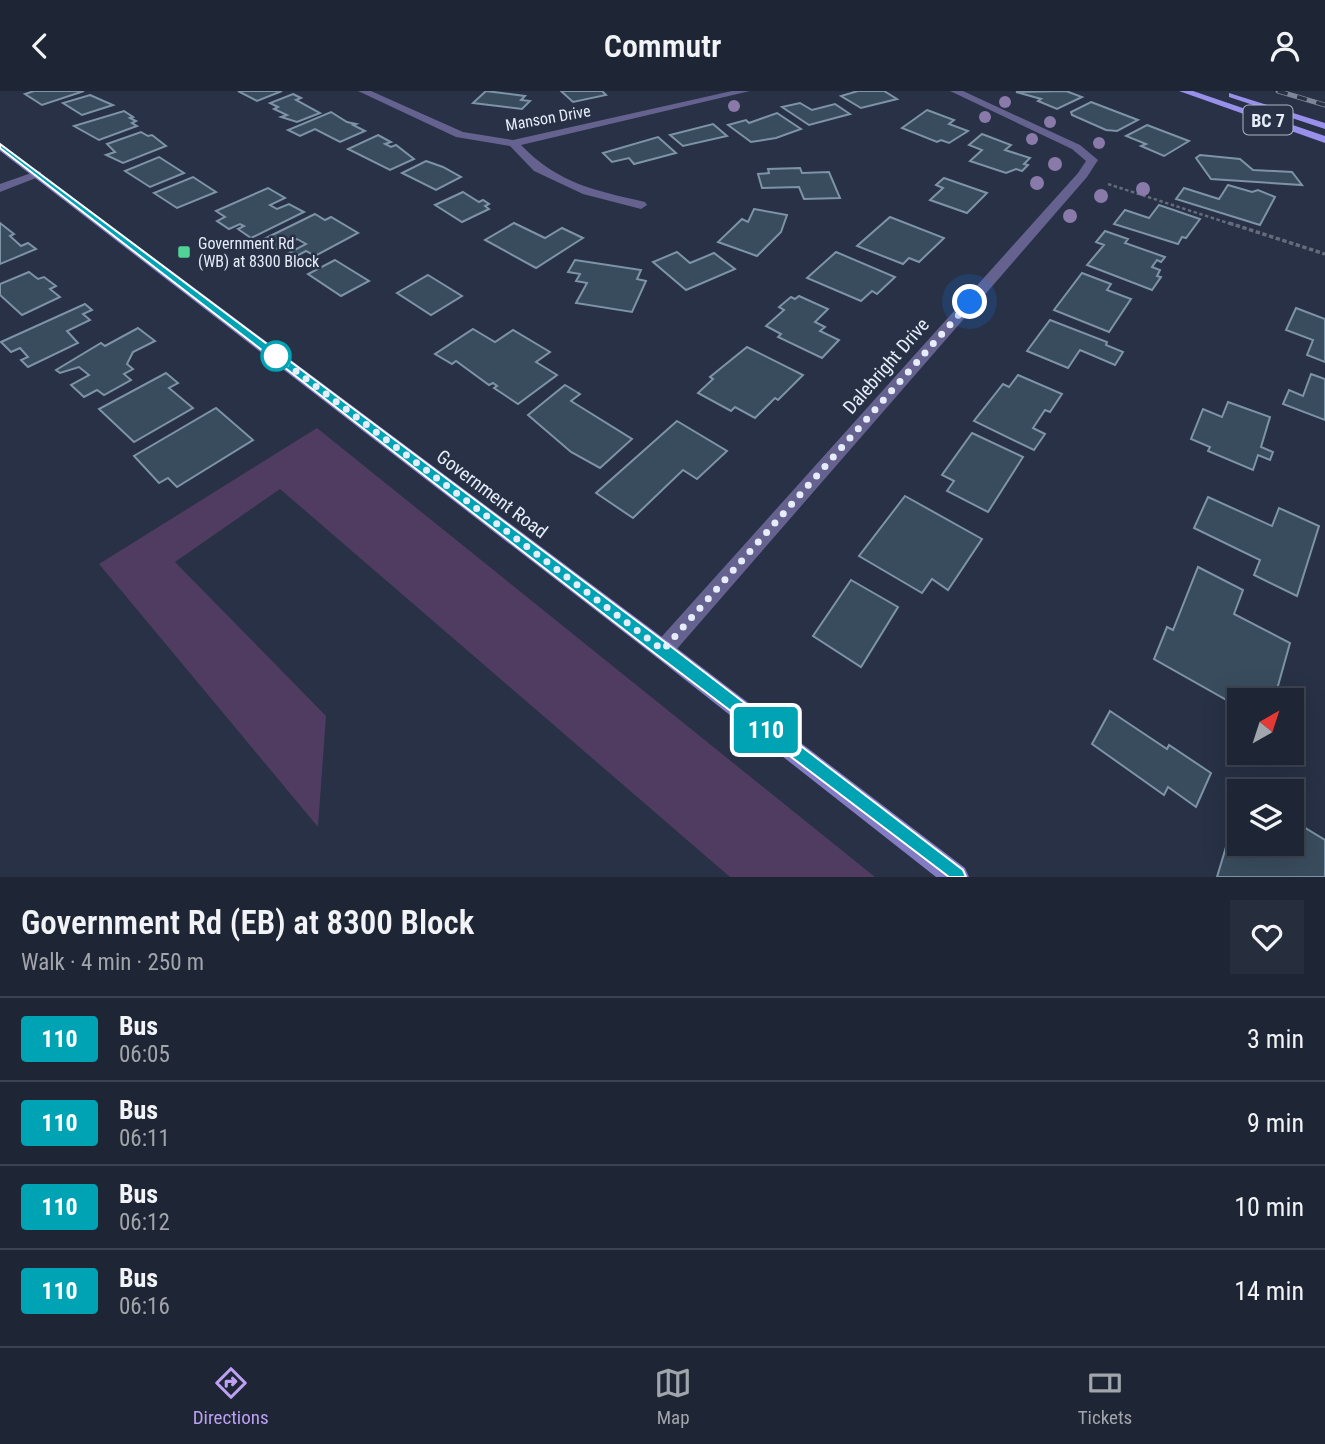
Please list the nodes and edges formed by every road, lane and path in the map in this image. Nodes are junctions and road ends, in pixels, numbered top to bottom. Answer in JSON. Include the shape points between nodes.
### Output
{"nodes":[{"id":1,"x":363,"y":91,"type":"edge"},
{"id":2,"x":745,"y":91,"type":"edge"},
{"id":3,"x":955,"y":91,"type":"edge"},
{"id":4,"x":1184,"y":91,"type":"edge"},
{"id":5,"x":1221,"y":91,"type":"edge"},
{"id":6,"x":1325,"y":126,"type":"edge"},
{"id":7,"x":1325,"y":140,"type":"edge"},
{"id":8,"x":513,"y":143,"type":"junction"},
{"id":9,"x":0,"y":146,"type":"edge"},
{"id":10,"x":37,"y":174,"type":"junction"},
{"id":11,"x":1108,"y":184,"type":"dead end"},
{"id":12,"x":0,"y":188,"type":"edge"},
{"id":13,"x":641,"y":205,"type":"dead end"},
{"id":14,"x":1325,"y":254,"type":"edge"},
{"id":15,"x":663,"y":650,"type":"junction"},
{"id":16,"x":956,"y":877,"type":"edge"}],
"edges":[{"from":1,"to":8,"type":"street","name":"Manson Drive","via":[[460,135]]},
{"from":2,"to":8,"type":"street","name":"Manson Drive"},
{"from":3,"to":15,"type":"street","name":"Dalebright Drive","via":[[1076,147],[1092,160],[1083,176]]},
{"from":4,"to":7,"type":"main road","number":"BC 7"},
{"from":5,"to":6,"type":"main road","number":"BC 7"},
{"from":8,"to":13,"type":"street","via":[[538,169],[586,192]]},
{"from":9,"to":10,"type":"street","name":"Government Road"},
{"from":10,"to":12,"type":"street"},
{"from":10,"to":15,"type":"street","name":"Government Road"},
{"from":11,"to":14,"type":"path"},
{"from":15,"to":16,"type":"street","name":"Government Road"}]}
